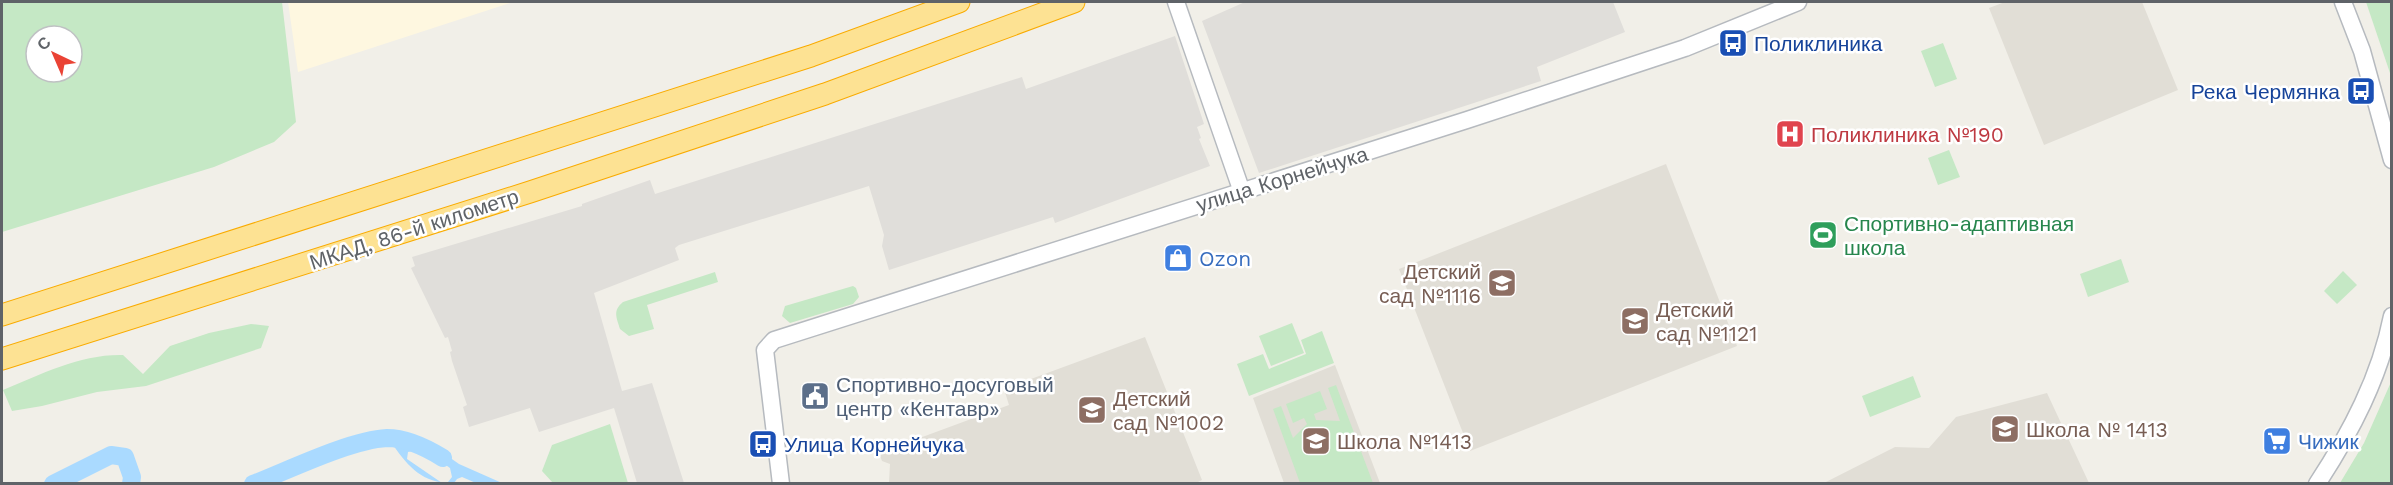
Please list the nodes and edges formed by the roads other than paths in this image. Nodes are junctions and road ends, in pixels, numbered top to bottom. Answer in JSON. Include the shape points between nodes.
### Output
{"nodes":[{"id":1,"x":959,"y":2,"type":"edge"},
{"id":2,"x":1074,"y":2,"type":"edge"},
{"id":3,"x":1176,"y":2,"type":"edge"},
{"id":4,"x":1798,"y":2,"type":"edge"},
{"id":5,"x":2343,"y":2,"type":"edge"},
{"id":6,"x":2391,"y":160,"type":"edge"},
{"id":7,"x":1242,"y":192,"type":"junction"},
{"id":8,"x":2,"y":315,"type":"edge"},
{"id":9,"x":2391,"y":316,"type":"edge"},
{"id":10,"x":2,"y":359,"type":"edge"},
{"id":11,"x":781,"y":483,"type":"edge"},
{"id":12,"x":2318,"y":483,"type":"edge"}],
"edges":[{"from":1,"to":8,"type":"highway","name":"МКАД, 86-й километр","via":[[811,56]]},
{"from":2,"to":10,"type":"highway","name":"МКАД, 86-й километр","via":[[825,94]]},
{"from":3,"to":7,"type":"street"},
{"from":4,"to":7,"type":"street","name":"улица Корнейчука","via":[[1685,48]]},
{"from":5,"to":6,"type":"street","via":[[2362,51]]},
{"from":7,"to":11,"type":"street","name":"улица Корнейчука","via":[[774,340],[765,350]]},
{"from":9,"to":12,"type":"street","via":[[2371,386]]}]}
